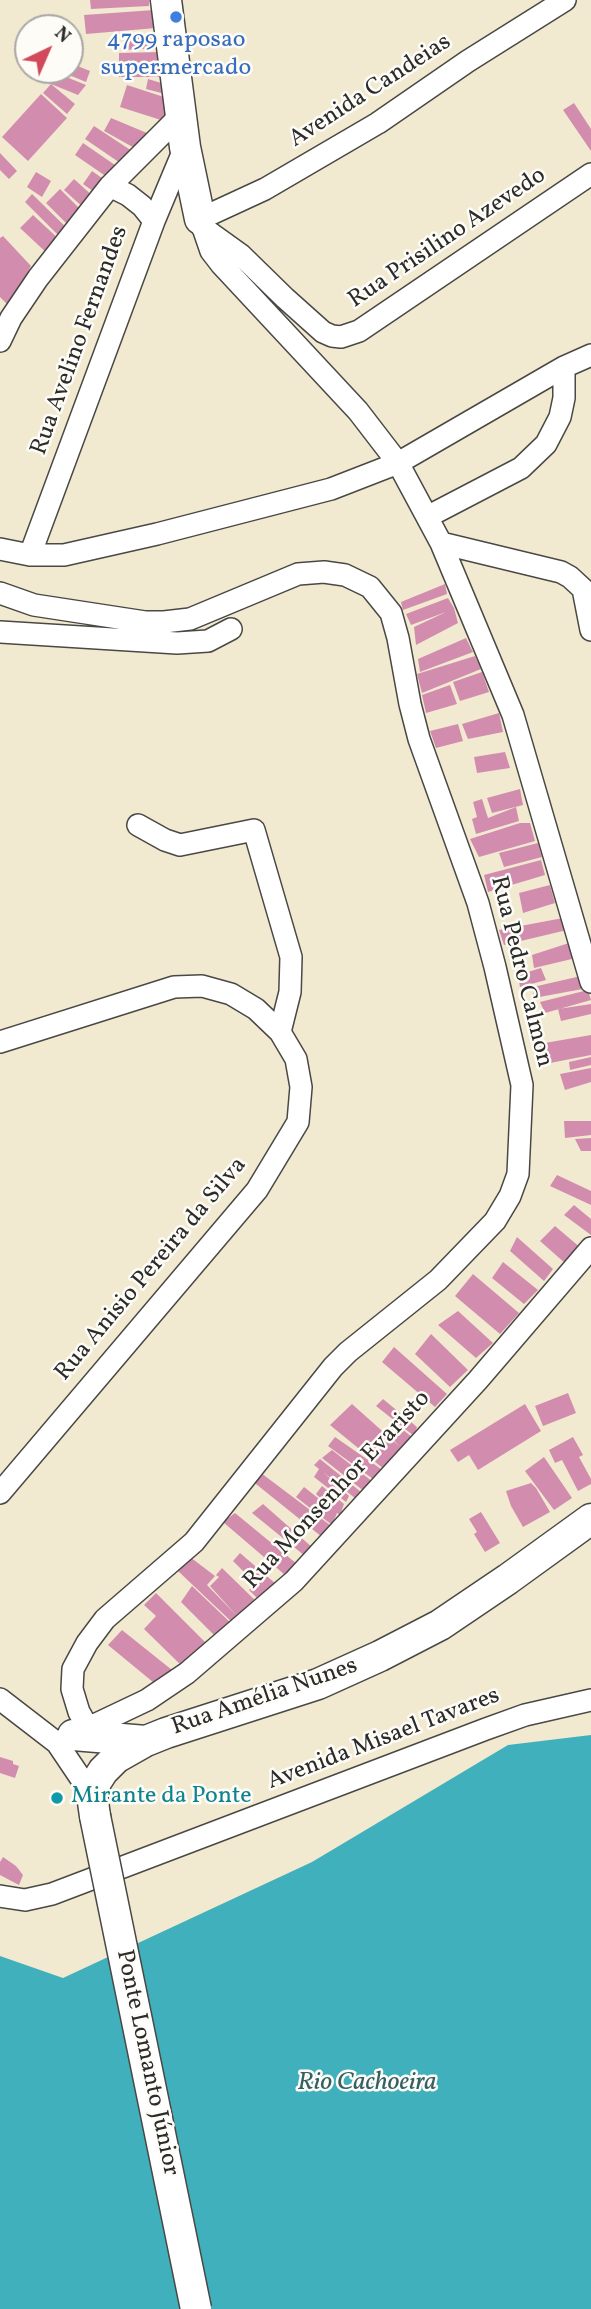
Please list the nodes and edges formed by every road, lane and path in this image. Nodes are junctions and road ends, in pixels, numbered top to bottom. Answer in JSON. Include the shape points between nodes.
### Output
{"nodes":[{"id":1,"x":166,"y":0,"type":"edge"},
{"id":2,"x":565,"y":0,"type":"edge"},
{"id":3,"x":180,"y":116,"type":"junction"},
{"id":4,"x":185,"y":147,"type":"junction"},
{"id":5,"x":591,"y":174,"type":"edge"},
{"id":6,"x":110,"y":186,"type":"junction"},
{"id":7,"x":154,"y":221,"type":"junction"},
{"id":8,"x":201,"y":223,"type":"junction"},
{"id":9,"x":0,"y":341,"type":"edge"},
{"id":10,"x":591,"y":355,"type":"edge"},
{"id":11,"x":564,"y":367,"type":"junction"},
{"id":12,"x":398,"y":463,"type":"junction"},
{"id":13,"x":427,"y":517,"type":"junction"},
{"id":14,"x":441,"y":543,"type":"junction"},
{"id":15,"x":0,"y":550,"type":"edge"},
{"id":16,"x":30,"y":555,"type":"junction"},
{"id":17,"x":0,"y":593,"type":"edge"},
{"id":18,"x":231,"y":629,"type":"dead end"},
{"id":19,"x":591,"y":630,"type":"edge"},
{"id":20,"x":0,"y":632,"type":"edge"},
{"id":21,"x":138,"y":825,"type":"dead end"},
{"id":22,"x":591,"y":982,"type":"edge"},
{"id":23,"x":280,"y":1032,"type":"junction"},
{"id":24,"x":0,"y":1042,"type":"edge"},
{"id":25,"x":591,"y":1248,"type":"edge"},
{"id":26,"x":0,"y":1493,"type":"edge"},
{"id":27,"x":591,"y":1520,"type":"edge"},
{"id":28,"x":0,"y":1699,"type":"edge"},
{"id":29,"x":591,"y":1700,"type":"edge"},
{"id":30,"x":73,"y":1735,"type":"junction"},
{"id":31,"x":146,"y":1741,"type":"junction"},
{"id":32,"x":94,"y":1806,"type":"junction"},
{"id":33,"x":0,"y":1896,"type":"edge"},
{"id":34,"x":196,"y":2309,"type":"edge"}],
"edges":[{"from":1,"to":3,"type":"main road"},
{"from":2,"to":8,"type":"street","name":"Avenida Candeias","via":[[378,124]]},
{"from":3,"to":4,"type":"main road"},
{"from":3,"to":6,"type":"street"},
{"from":4,"to":7,"type":"street","name":"Rua Avelino Fernandes"},
{"from":4,"to":8,"type":"main road"},
{"from":5,"to":8,"type":"street","name":"Rua Prisilino Azevedo","via":[[359,331],[341,337],[323,332]]},
{"from":6,"to":7,"type":"street","via":[[142,206]]},
{"from":6,"to":9,"type":"street","via":[[38,278]]},
{"from":7,"to":16,"type":"street","name":"Rua Avelino Fernandes"},
{"from":8,"to":12,"type":"street","via":[[221,264],[349,401]]},
{"from":10,"to":11,"type":"street"},
{"from":11,"to":12,"type":"street"},
{"from":11,"to":13,"type":"street","via":[[565,398],[546,444],[521,468]]},
{"from":12,"to":13,"type":"street"},
{"from":12,"to":16,"type":"street","via":[[331,489],[183,528],[64,555]]},
{"from":13,"to":14,"type":"street"},
{"from":14,"to":19,"type":"street","via":[[570,577],[583,589]]},
{"from":14,"to":22,"type":"street","via":[[513,715]]},
{"from":15,"to":16,"type":"street"},
{"from":17,"to":30,"type":"street","name":"Rua Pedro Calmon","via":[[46,607],[164,622],[190,619],[298,574],[345,575],[370,587],[391,613],[419,739],[478,903],[522,1086],[518,1174],[495,1220],[438,1280],[332,1367],[194,1542],[105,1619],[73,1669],[72,1689],[79,1712]]},
{"from":18,"to":20,"type":"street","via":[[208,641],[177,643]]},
{"from":21,"to":23,"type":"street","via":[[180,845],[254,830],[291,957],[290,992]]},
{"from":23,"to":24,"type":"street","name":"Rua Anisio Pereira da Silva","via":[[256,1009],[230,994],[202,986],[174,987]]},
{"from":23,"to":26,"type":"street","name":"Rua Anisio Pereira da Silva","via":[[296,1059],[301,1087],[298,1122],[277,1158],[257,1190]]},
{"from":25,"to":30,"type":"street","name":"Rua Monsenhor Evaristo","via":[[478,1380],[294,1581],[187,1673],[147,1700]]},
{"from":27,"to":31,"type":"main road","name":"Rua Amélia Nunes","via":[[440,1625],[380,1656],[318,1685]]},
{"from":28,"to":30,"type":"street"},
{"from":29,"to":33,"type":"street","name":"Avenida Misael Tavares","via":[[486,1729],[52,1894],[25,1900]]},
{"from":30,"to":31,"type":"main road"},
{"from":30,"to":32,"type":"street"},
{"from":31,"to":32,"type":"main road","name":"Rua Amélia Nunes","via":[[103,1771]]},
{"from":32,"to":34,"type":"main road","name":"Ponte Lomanto Júnior","bridge":true}]}
